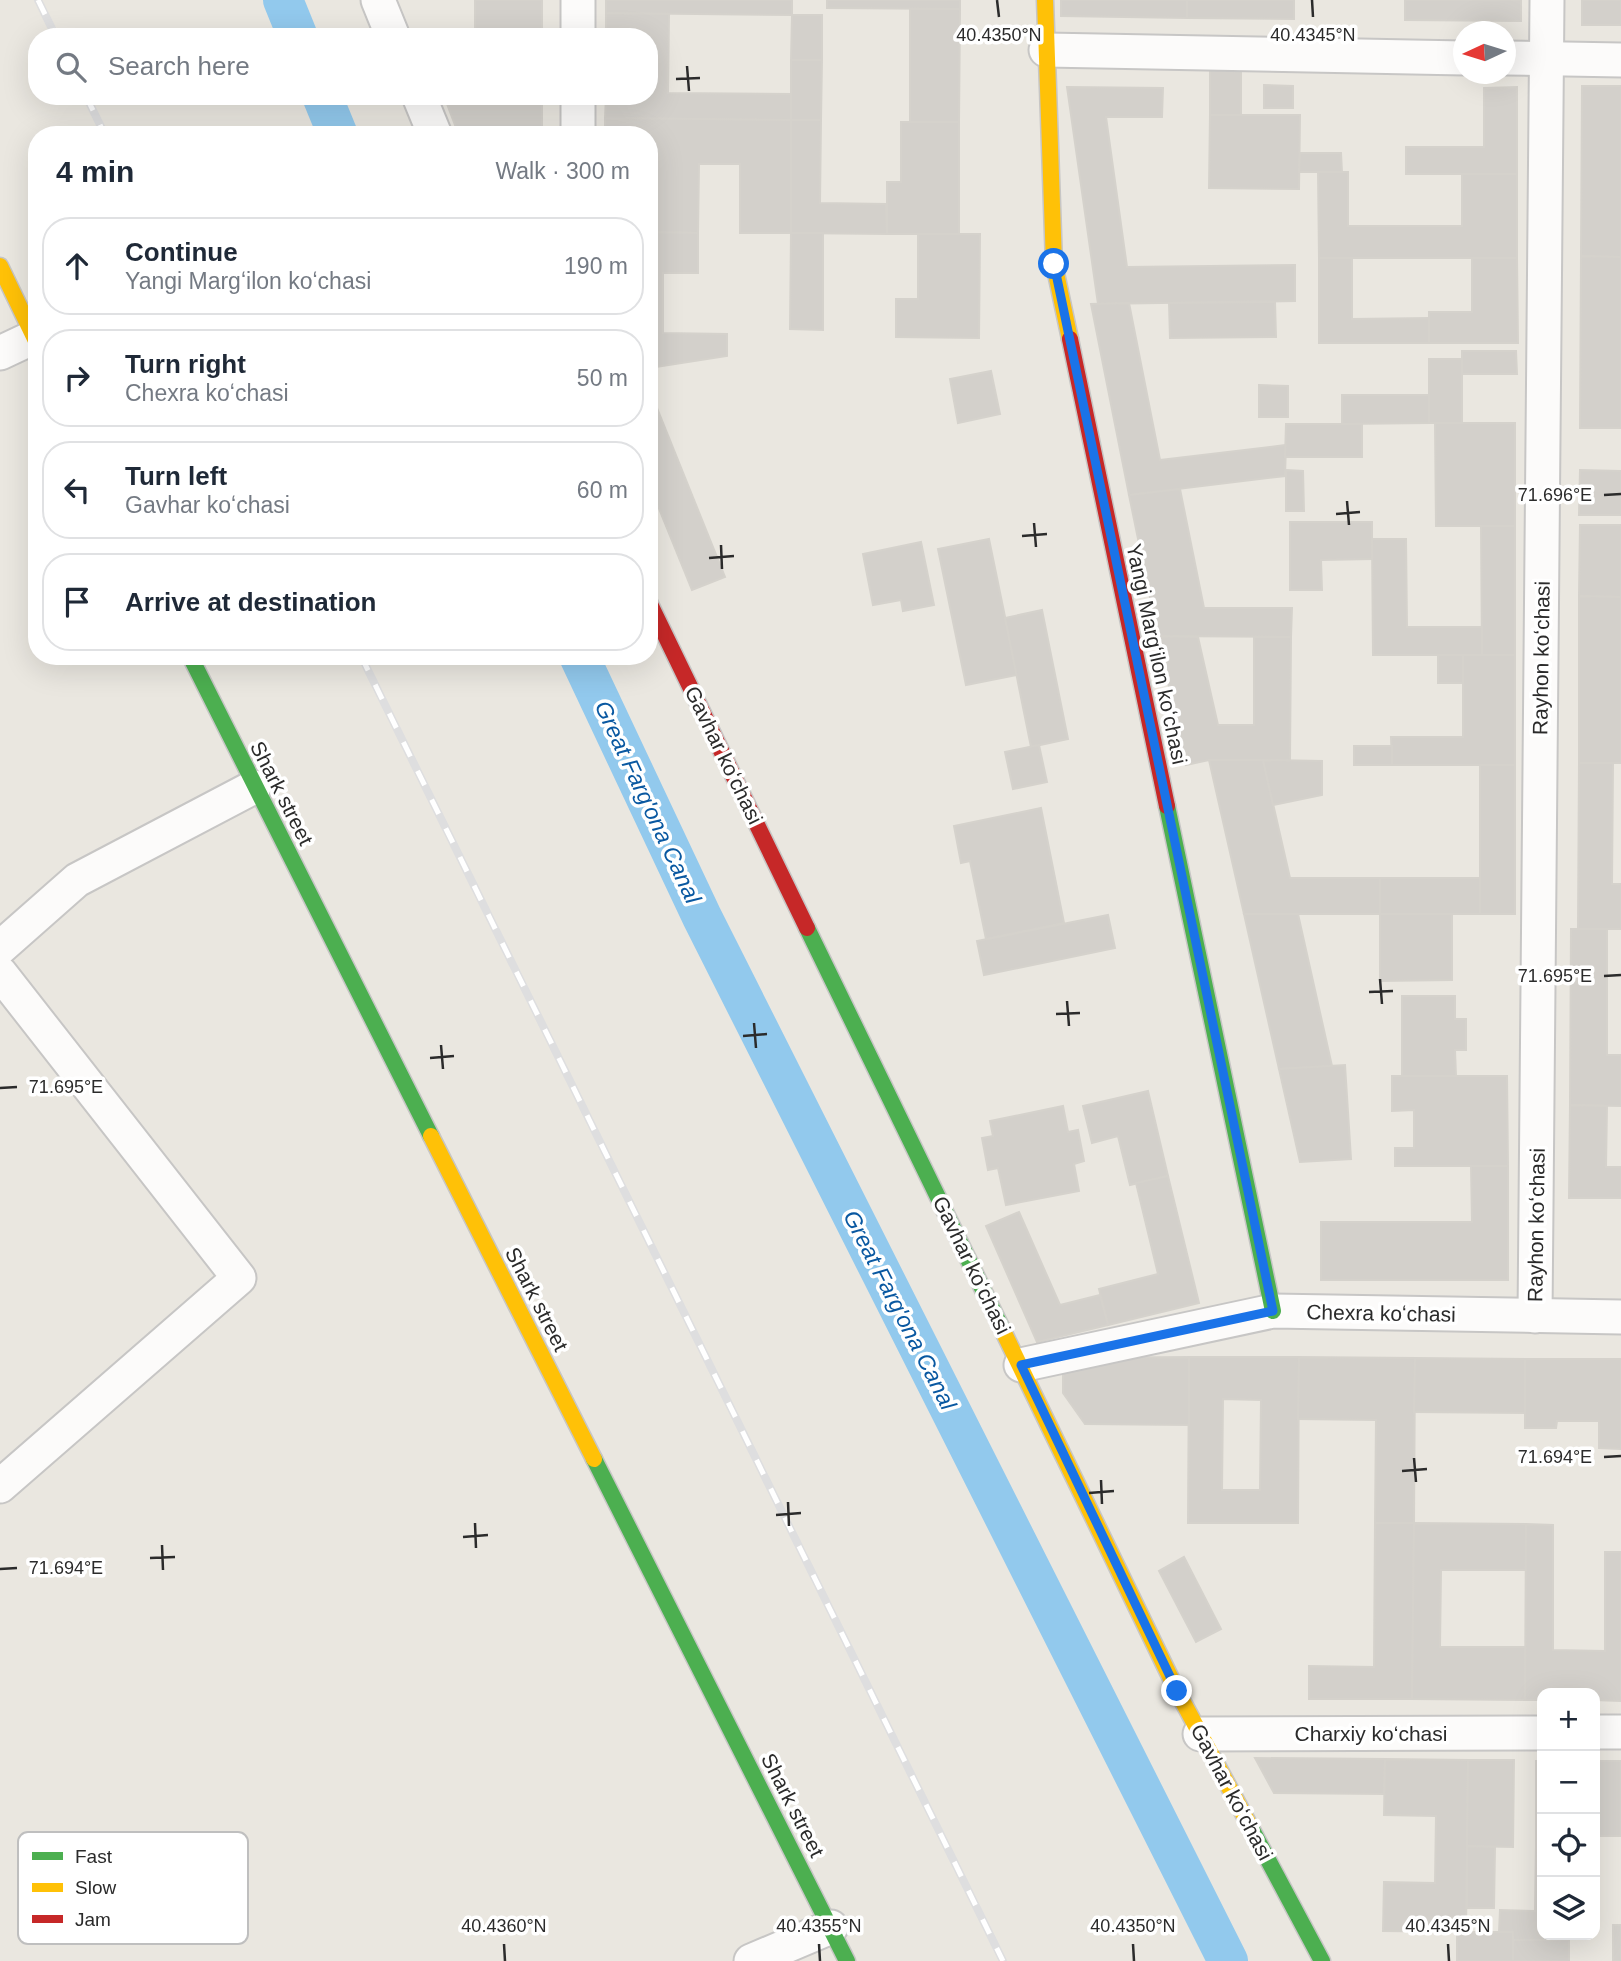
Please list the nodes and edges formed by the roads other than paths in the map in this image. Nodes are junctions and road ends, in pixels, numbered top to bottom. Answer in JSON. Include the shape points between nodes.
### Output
{"nodes":[{"id":1,"x":378,"y":0,"type":"edge"},
{"id":2,"x":578,"y":0,"type":"edge"},
{"id":3,"x":1045,"y":0,"type":"edge"},
{"id":4,"x":1547,"y":0,"type":"edge"},
{"id":5,"x":389,"y":28,"type":"edge"},
{"id":6,"x":578,"y":28,"type":"edge"},
{"id":7,"x":1046,"y":50,"type":"junction"},
{"id":8,"x":1453,"y":58,"type":"edge"},
{"id":9,"x":1516,"y":58,"type":"edge"},
{"id":10,"x":1547,"y":59,"type":"junction"},
{"id":11,"x":1621,"y":61,"type":"edge"},
{"id":12,"x":423,"y":105,"type":"edge"},
{"id":13,"x":578,"y":105,"type":"edge"},
{"id":14,"x":431,"y":126,"type":"edge"},
{"id":15,"x":578,"y":126,"type":"edge"},
{"id":16,"x":0,"y":266,"type":"edge"},
{"id":17,"x":28,"y":325,"type":"edge"},
{"id":18,"x":28,"y":343,"type":"edge"},
{"id":19,"x":0,"y":353,"type":"edge"},
{"id":20,"x":658,"y":620,"type":"edge"},
{"id":21,"x":194,"y":665,"type":"edge"},
{"id":22,"x":254,"y":787,"type":"junction"},
{"id":23,"x":0,"y":948,"type":"edge"},
{"id":24,"x":0,"y":973,"type":"edge"},
{"id":25,"x":1273,"y":1311,"type":"junction"},
{"id":26,"x":1535,"y":1316,"type":"junction"},
{"id":27,"x":1621,"y":1317,"type":"edge"},
{"id":28,"x":1021,"y":1365,"type":"junction"},
{"id":29,"x":0,"y":1486,"type":"edge"},
{"id":30,"x":1537,"y":1732,"type":"edge"},
{"id":31,"x":1600,"y":1732,"type":"edge"},
{"id":32,"x":1621,"y":1732,"type":"edge"},
{"id":33,"x":1200,"y":1734,"type":"junction"},
{"id":34,"x":831,"y":1927,"type":"junction"},
{"id":35,"x":751,"y":1961,"type":"edge"},
{"id":36,"x":847,"y":1961,"type":"edge"},
{"id":37,"x":1322,"y":1961,"type":"edge"}],
"edges":[{"from":1,"to":5,"type":"street"},
{"from":2,"to":6,"type":"street"},
{"from":3,"to":7,"type":"street","name":"Yangi Margʻilon koʻchasi"},
{"from":4,"to":10,"type":"street","name":"Rayhon koʻchasi"},
{"from":7,"to":8,"type":"street"},
{"from":7,"to":25,"type":"street","name":"Yangi Margʻilon koʻchasi","via":[[1054,264]]},
{"from":9,"to":10,"type":"street"},
{"from":10,"to":11,"type":"street"},
{"from":10,"to":26,"type":"street","name":"Rayhon koʻchasi"},
{"from":12,"to":14,"type":"street"},
{"from":13,"to":15,"type":"street"},
{"from":16,"to":17,"type":"street"},
{"from":18,"to":19,"type":"street"},
{"from":20,"to":28,"type":"street","name":"Gavhar koʻchasi"},
{"from":21,"to":22,"type":"street","name":"Shark street"},
{"from":22,"to":23,"type":"street","via":[[77,880]]},
{"from":22,"to":34,"type":"street","name":"Shark street"},
{"from":24,"to":29,"type":"street","via":[[239,1278]]},
{"from":25,"to":26,"type":"street","name":"Chexra koʻchasi"},
{"from":25,"to":28,"type":"street","name":"Chexra koʻchasi"},
{"from":26,"to":27,"type":"street","name":"Chexra koʻchasi"},
{"from":28,"to":33,"type":"street","name":"Gavhar koʻchasi"},
{"from":30,"to":33,"type":"street","name":"Charxiy koʻchasi"},
{"from":31,"to":32,"type":"street"},
{"from":33,"to":37,"type":"street","name":"Gavhar koʻchasi"},
{"from":34,"to":35,"type":"street"},
{"from":34,"to":36,"type":"street","name":"Shark street"}]}
